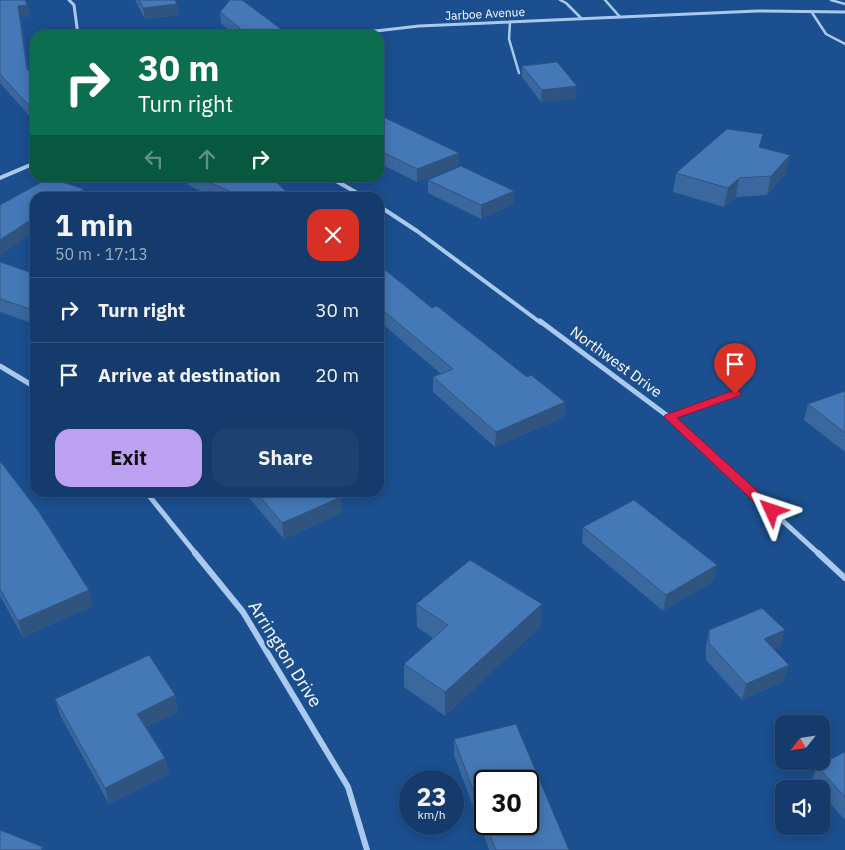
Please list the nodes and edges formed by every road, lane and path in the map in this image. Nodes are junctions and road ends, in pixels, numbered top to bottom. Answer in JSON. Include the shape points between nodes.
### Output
{"nodes":[{"id":1,"x":69,"y":0,"type":"edge"},
{"id":2,"x":560,"y":0,"type":"edge"},
{"id":3,"x":605,"y":0,"type":"edge"},
{"id":4,"x":831,"y":0,"type":"edge"},
{"id":5,"x":845,"y":4,"type":"edge"},
{"id":6,"x":810,"y":11,"type":"junction"},
{"id":7,"x":845,"y":12,"type":"edge"},
{"id":8,"x":620,"y":17,"type":"junction"},
{"id":9,"x":581,"y":18,"type":"junction"},
{"id":10,"x":510,"y":22,"type":"junction"},
{"id":11,"x":77,"y":30,"type":"edge"},
{"id":12,"x":384,"y":30,"type":"edge"},
{"id":13,"x":845,"y":44,"type":"edge"},
{"id":14,"x":519,"y":73,"type":"dead end"},
{"id":15,"x":30,"y":165,"type":"edge"},
{"id":16,"x":0,"y":178,"type":"edge"},
{"id":17,"x":339,"y":182,"type":"edge"},
{"id":18,"x":356,"y":192,"type":"edge"},
{"id":19,"x":384,"y":209,"type":"edge"},
{"id":20,"x":0,"y":366,"type":"edge"},
{"id":21,"x":30,"y":384,"type":"edge"},
{"id":22,"x":735,"y":394,"type":"dead end"},
{"id":23,"x":669,"y":417,"type":"junction"},
{"id":24,"x":150,"y":497,"type":"edge"},
{"id":25,"x":845,"y":578,"type":"edge"},
{"id":26,"x":367,"y":850,"type":"edge"}],
"edges":[{"from":1,"to":11,"type":"street","via":[[74,5]]},
{"from":2,"to":9,"type":"lane"},
{"from":3,"to":8,"type":"lane"},
{"from":4,"to":5,"type":"lane"},
{"from":6,"to":7,"type":"street","name":"Jarboe Avenue"},
{"from":6,"to":8,"type":"street","name":"Jarboe Avenue"},
{"from":6,"to":13,"type":"lane","via":[[826,34]]},
{"from":8,"to":9,"type":"street","name":"Jarboe Avenue"},
{"from":9,"to":10,"type":"street","name":"Jarboe Avenue"},
{"from":10,"to":12,"type":"street","name":"Jarboe Avenue"},
{"from":10,"to":14,"type":"lane","via":[[509,38]]},
{"from":15,"to":16,"type":"street"},
{"from":17,"to":18,"type":"street"},
{"from":19,"to":23,"type":"street","name":"Northwest Drive"},
{"from":20,"to":21,"type":"street"},
{"from":22,"to":23,"type":"lane"},
{"from":23,"to":25,"type":"street","name":"Northwest Drive"},
{"from":24,"to":26,"type":"street","name":"Arrington Drive","via":[[243,612],[348,787]]}]}
